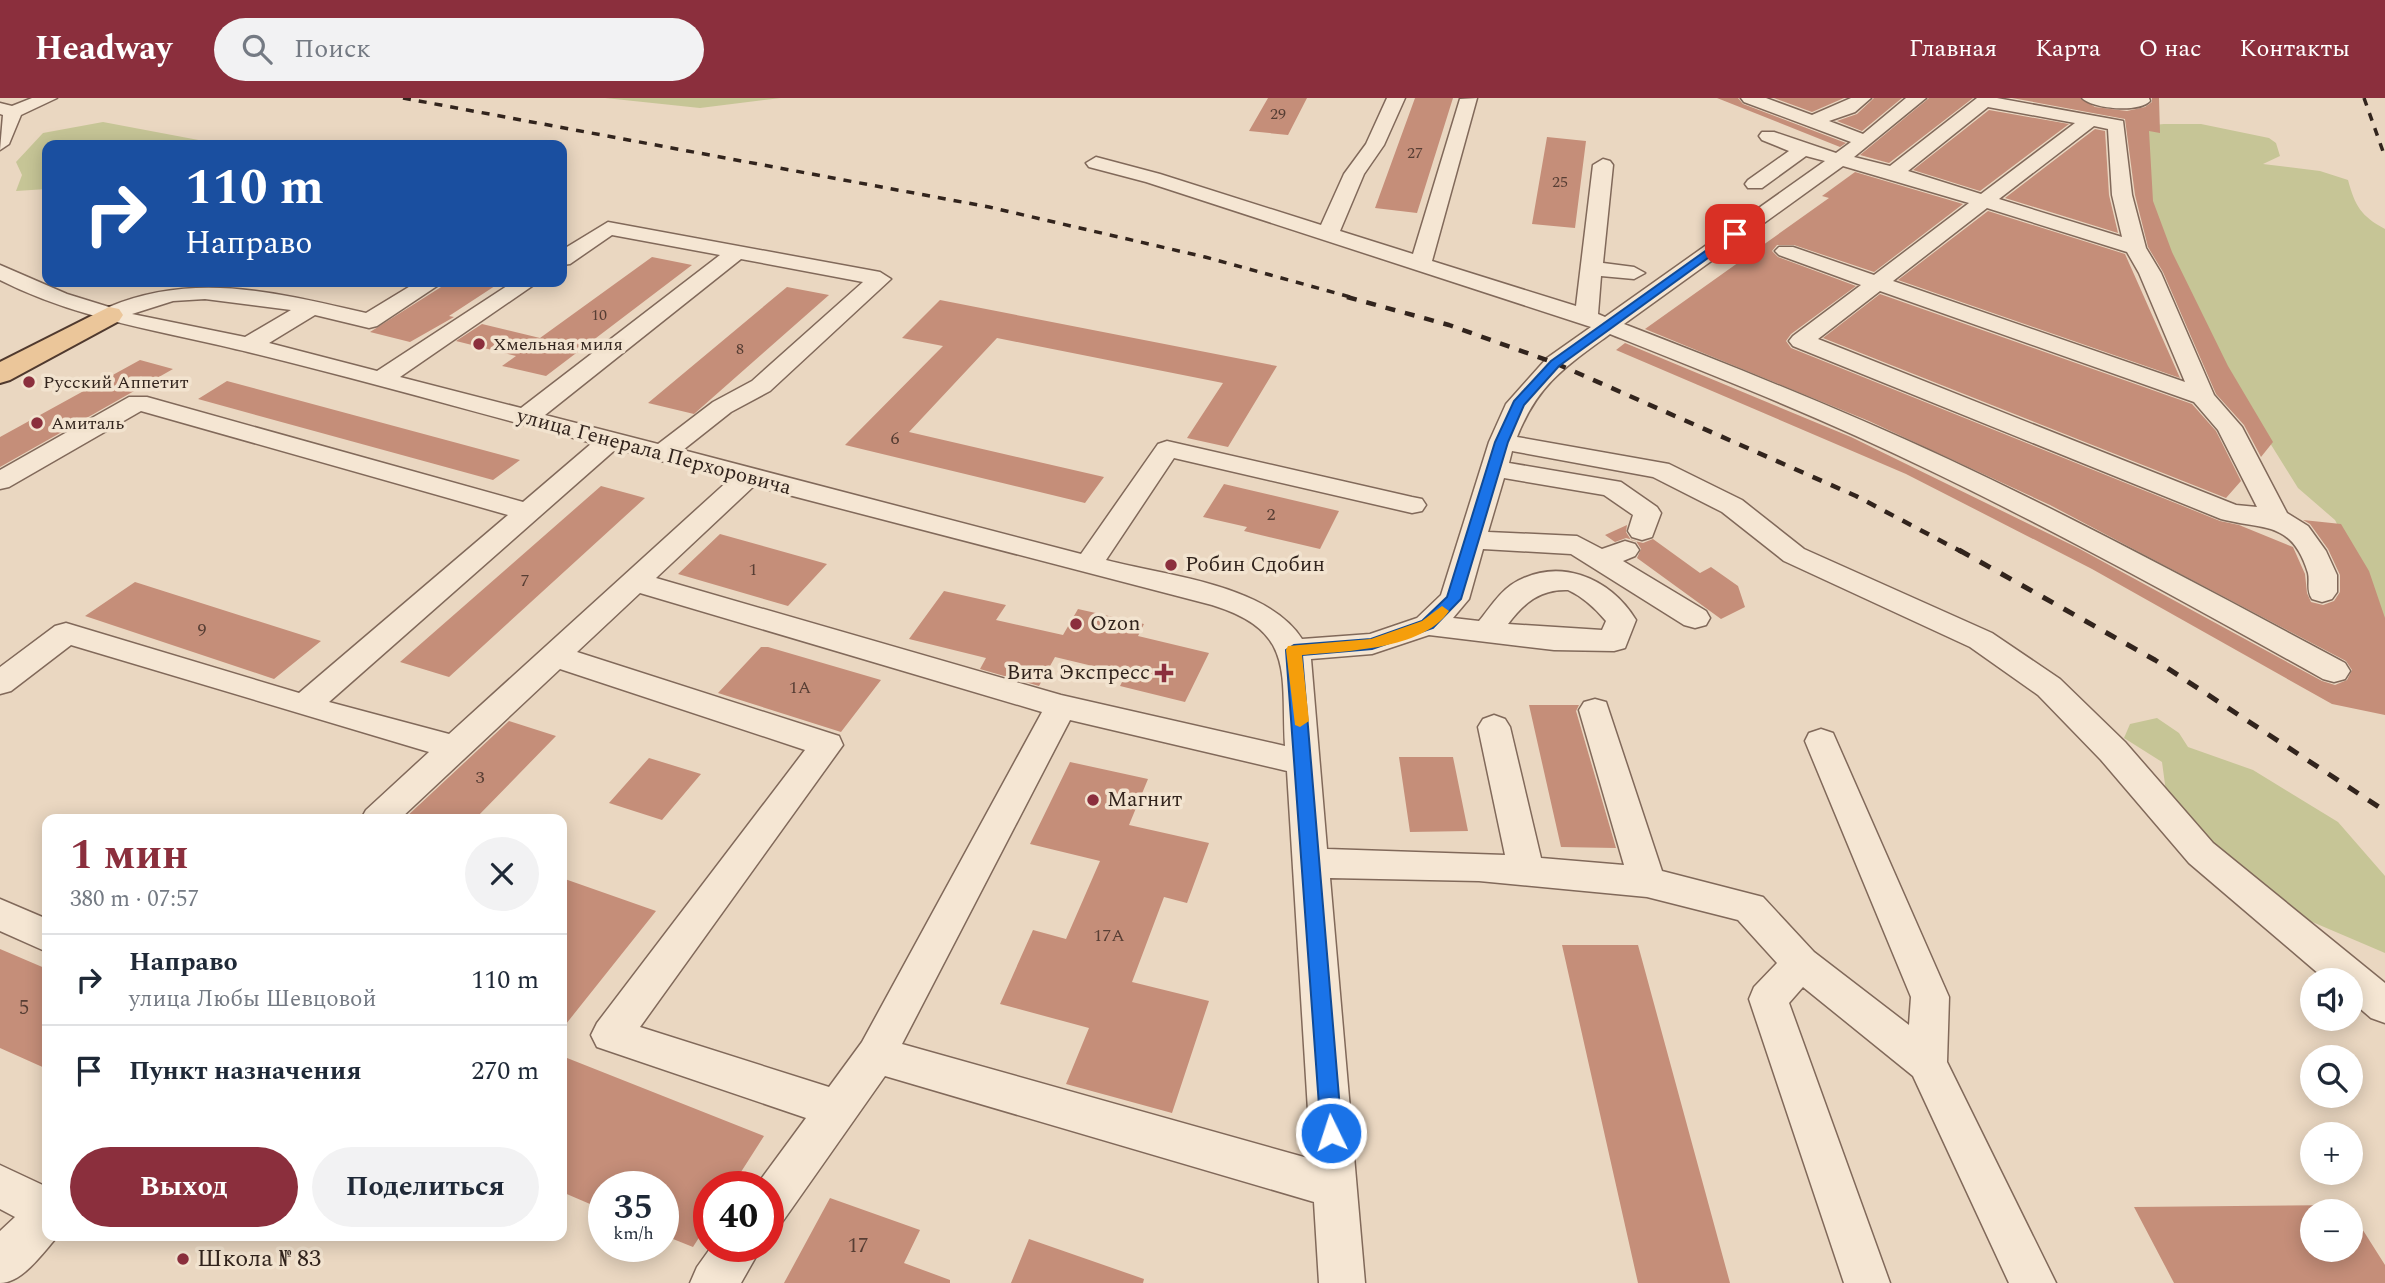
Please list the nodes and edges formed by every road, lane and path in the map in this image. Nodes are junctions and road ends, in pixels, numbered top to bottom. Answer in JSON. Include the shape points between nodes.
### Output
{"nodes":[{"id":1,"x":48,"y":98,"type":"edge"},
{"id":2,"x":1396,"y":98,"type":"edge"},
{"id":3,"x":1750,"y":98,"type":"edge"},
{"id":4,"x":1821,"y":98,"type":"edge"},
{"id":5,"x":1917,"y":98,"type":"edge"},
{"id":6,"x":2140,"y":98,"type":"edge"},
{"id":7,"x":1469,"y":99,"type":"edge"},
{"id":8,"x":1855,"y":103,"type":"edge"},
{"id":9,"x":2091,"y":108,"type":"edge"},
{"id":10,"x":7,"y":110,"type":"edge"},
{"id":11,"x":1812,"y":121,"type":"junction"},
{"id":12,"x":1768,"y":136,"type":"dead end"},
{"id":13,"x":1864,"y":141,"type":"junction"},
{"id":14,"x":0,"y":144,"type":"edge"},
{"id":15,"x":1803,"y":150,"type":"junction"},
{"id":16,"x":1840,"y":158,"type":"junction"},
{"id":17,"x":1096,"y":163,"type":"dead end"},
{"id":18,"x":1603,"y":165,"type":"dead end"},
{"id":19,"x":1894,"y":173,"type":"junction"},
{"id":20,"x":1755,"y":184,"type":"dead end"},
{"id":21,"x":1983,"y":201,"type":"junction"},
{"id":22,"x":1328,"y":234,"type":"junction"},
{"id":23,"x":2135,"y":248,"type":"junction"},
{"id":24,"x":1786,"y":251,"type":"dead end"},
{"id":25,"x":737,"y":252,"type":"junction"},
{"id":26,"x":567,"y":256,"type":"edge"},
{"id":27,"x":1420,"y":265,"type":"junction"},
{"id":28,"x":1592,"y":268,"type":"junction"},
{"id":29,"x":0,"y":271,"type":"edge"},
{"id":30,"x":1634,"y":273,"type":"dead end"},
{"id":31,"x":1875,"y":282,"type":"junction"},
{"id":32,"x":270,"y":287,"type":"edge"},
{"id":33,"x":424,"y":287,"type":"edge"},
{"id":34,"x":519,"y":287,"type":"edge"},
{"id":35,"x":255,"y":295,"type":"junction"},
{"id":36,"x":310,"y":308,"type":"junction"},
{"id":37,"x":109,"y":315,"type":"junction"},
{"id":38,"x":1598,"y":321,"type":"junction"},
{"id":39,"x":249,"y":345,"type":"junction"},
{"id":40,"x":0,"y":374,"type":"edge"},
{"id":41,"x":381,"y":379,"type":"junction"},
{"id":42,"x":2203,"y":397,"type":"junction"},
{"id":43,"x":526,"y":417,"type":"junction"},
{"id":44,"x":611,"y":440,"type":"junction"},
{"id":45,"x":663,"y":453,"type":"junction"},
{"id":46,"x":1499,"y":455,"type":"junction"},
{"id":47,"x":748,"y":477,"type":"junction"},
{"id":48,"x":0,"y":481,"type":"edge"},
{"id":49,"x":1412,"y":505,"type":"dead end"},
{"id":50,"x":528,"y":512,"type":"junction"},
{"id":51,"x":2276,"y":518,"type":"junction"},
{"id":52,"x":1472,"y":540,"type":"junction"},
{"id":53,"x":1622,"y":547,"type":"junction"},
{"id":54,"x":1088,"y":565,"type":"junction"},
{"id":55,"x":635,"y":582,"type":"junction"},
{"id":56,"x":2322,"y":592,"type":"dead end"},
{"id":57,"x":1695,"y":618,"type":"dead end"},
{"id":58,"x":1428,"y":625,"type":"junction"},
{"id":59,"x":1488,"y":630,"type":"dead end"},
{"id":60,"x":1294,"y":650,"type":"junction"},
{"id":61,"x":555,"y":656,"type":"junction"},
{"id":62,"x":2334,"y":671,"type":"dead end"},
{"id":63,"x":0,"y":683,"type":"edge"},
{"id":64,"x":304,"y":706,"type":"junction"},
{"id":65,"x":1060,"y":706,"type":"junction"},
{"id":66,"x":1595,"y":710,"type":"dead end"},
{"id":67,"x":1494,"y":727,"type":"dead end"},
{"id":68,"x":1821,"y":741,"type":"dead end"},
{"id":69,"x":456,"y":747,"type":"junction"},
{"id":70,"x":1304,"y":762,"type":"junction"},
{"id":71,"x":383,"y":814,"type":"edge"},
{"id":72,"x":1312,"y":863,"type":"junction"},
{"id":73,"x":1526,"y":872,"type":"junction"},
{"id":74,"x":1647,"y":882,"type":"junction"},
{"id":75,"x":0,"y":914,"type":"edge"},
{"id":76,"x":42,"y":934,"type":"edge"},
{"id":77,"x":1801,"y":963,"type":"junction"},
{"id":78,"x":2377,"y":997,"type":"edge"},
{"id":79,"x":876,"y":1055,"type":"junction"},
{"id":80,"x":1927,"y":1063,"type":"junction"},
{"id":81,"x":837,"y":1109,"type":"junction"},
{"id":82,"x":784,"y":1184,"type":"edge"},
{"id":83,"x":0,"y":1186,"type":"edge"},
{"id":84,"x":1335,"y":1187,"type":"junction"},
{"id":85,"x":42,"y":1210,"type":"edge"},
{"id":86,"x":42,"y":1218,"type":"edge"},
{"id":87,"x":728,"y":1262,"type":"edge"},
{"id":88,"x":0,"y":1263,"type":"edge"},
{"id":89,"x":713,"y":1283,"type":"edge"},
{"id":90,"x":1342,"y":1283,"type":"edge"},
{"id":91,"x":1867,"y":1283,"type":"edge"},
{"id":92,"x":2033,"y":1283,"type":"edge"}],
"edges":[{"from":1,"to":10,"type":"street"},
{"from":2,"to":22,"type":"street","via":[[1375,145],[1354,174]]},
{"from":3,"to":11,"type":"street"},
{"from":4,"to":8,"type":"street"},
{"from":5,"to":13,"type":"street"},
{"from":6,"to":9,"type":"street","via":[[2131,104]]},
{"from":7,"to":27,"type":"street"},
{"from":8,"to":11,"type":"street"},
{"from":9,"to":19,"type":"street","via":[[1984,101]]},
{"from":9,"to":21,"type":"street"},
{"from":9,"to":23,"type":"street","via":[[2117,125],[2122,195]]},
{"from":10,"to":14,"type":"street"},
{"from":11,"to":13,"type":"street"},
{"from":12,"to":15,"type":"street"},
{"from":13,"to":16,"type":"street"},
{"from":15,"to":16,"type":"street"},
{"from":15,"to":20,"type":"street"},
{"from":16,"to":19,"type":"street"},
{"from":16,"to":38,"type":"street"},
{"from":17,"to":22,"type":"street"},
{"from":18,"to":28,"type":"street"},
{"from":19,"to":21,"type":"street"},
{"from":21,"to":23,"type":"street"},
{"from":21,"to":31,"type":"street"},
{"from":22,"to":27,"type":"street"},
{"from":23,"to":42,"type":"street"},
{"from":24,"to":31,"type":"street"},
{"from":25,"to":26,"type":"street","via":[[608,228]]},
{"from":25,"to":43,"type":"street"},
{"from":25,"to":45,"type":"street","via":[[880,279],[761,386],[722,407]]},
{"from":27,"to":38,"type":"street"},
{"from":28,"to":30,"type":"street"},
{"from":28,"to":38,"type":"street"},
{"from":29,"to":37,"type":"street","name":"улица Генерала Перхоровича","via":[[33,290]]},
{"from":31,"to":42,"type":"street"},
{"from":31,"to":51,"type":"street","via":[[1801,341],[2231,513]]},
{"from":32,"to":35,"type":"street"},
{"from":33,"to":36,"type":"street","via":[[369,321]]},
{"from":34,"to":41,"type":"street"},
{"from":35,"to":36,"type":"street"},
{"from":35,"to":37,"type":"street","via":[[211,290],[163,294]]},
{"from":36,"to":39,"type":"street"},
{"from":37,"to":39,"type":"street","name":"улица Генерала Перхоровича"},
{"from":37,"to":40,"type":"main road"},
{"from":38,"to":46,"type":"street","via":[[1518,404]]},
{"from":38,"to":62,"type":"street","via":[[1938,464],[2124,556]]},
{"from":39,"to":41,"type":"street","name":"улица Генерала Перхоровича"},
{"from":41,"to":43,"type":"street","name":"улица Генерала Перхоровича"},
{"from":42,"to":51,"type":"street","via":[[2229,428]]},
{"from":43,"to":44,"type":"street","name":"улица Генерала Перхоровича"},
{"from":44,"to":45,"type":"street","name":"улица Генерала Перхоровича"},
{"from":44,"to":50,"type":"street"},
{"from":45,"to":47,"type":"street","name":"улица Генерала Перхоровича"},
{"from":46,"to":52,"type":"street"},
{"from":46,"to":53,"type":"street","via":[[1612,488],[1647,513]]},
{"from":46,"to":78,"type":"street","via":[[1660,471],[1732,506],[1794,555],[1981,640],[2049,687],[2113,751],[2201,853]]},
{"from":47,"to":54,"type":"street","name":"улица Генерала Перхоровича"},
{"from":47,"to":55,"type":"street"},
{"from":48,"to":50,"type":"street","via":[[138,402]]},
{"from":49,"to":54,"type":"street","via":[[1167,449]]},
{"from":50,"to":64,"type":"street"},
{"from":51,"to":56,"type":"street","via":[[2298,532],[2312,551],[2323,575]]},
{"from":52,"to":53,"type":"street"},
{"from":52,"to":58,"type":"street","via":[[1454,599]]},
{"from":53,"to":57,"type":"street"},
{"from":54,"to":60,"type":"street","name":"улица Генерала Перхоровича","via":[[1254,608],[1279,625]]},
{"from":55,"to":61,"type":"street"},
{"from":55,"to":65,"type":"street"},
{"from":58,"to":59,"type":"street"},
{"from":58,"to":60,"type":"street","via":[[1372,644]]},
{"from":60,"to":70,"type":"street"},
{"from":61,"to":69,"type":"street"},
{"from":61,"to":81,"type":"street","via":[[827,745],[611,1035]]},
{"from":63,"to":64,"type":"street","via":[[66,633]]},
{"from":64,"to":69,"type":"street"},
{"from":65,"to":70,"type":"street"},
{"from":65,"to":79,"type":"street"},
{"from":66,"to":74,"type":"street"},
{"from":67,"to":73,"type":"street"},
{"from":68,"to":80,"type":"street","via":[[1930,997]]},
{"from":69,"to":71,"type":"street"},
{"from":70,"to":72,"type":"street"},
{"from":72,"to":73,"type":"street"},
{"from":72,"to":84,"type":"street"},
{"from":73,"to":74,"type":"street"},
{"from":74,"to":77,"type":"street","via":[[1750,908]]},
{"from":75,"to":76,"type":"street"},
{"from":77,"to":80,"type":"street"},
{"from":77,"to":91,"type":"street","via":[[1768,999]]},
{"from":79,"to":81,"type":"street"},
{"from":79,"to":84,"type":"street"},
{"from":80,"to":92,"type":"street"},
{"from":81,"to":82,"type":"street"},
{"from":83,"to":85,"type":"street"},
{"from":84,"to":90,"type":"street"},
{"from":86,"to":88,"type":"street"},
{"from":87,"to":89,"type":"street"}]}
